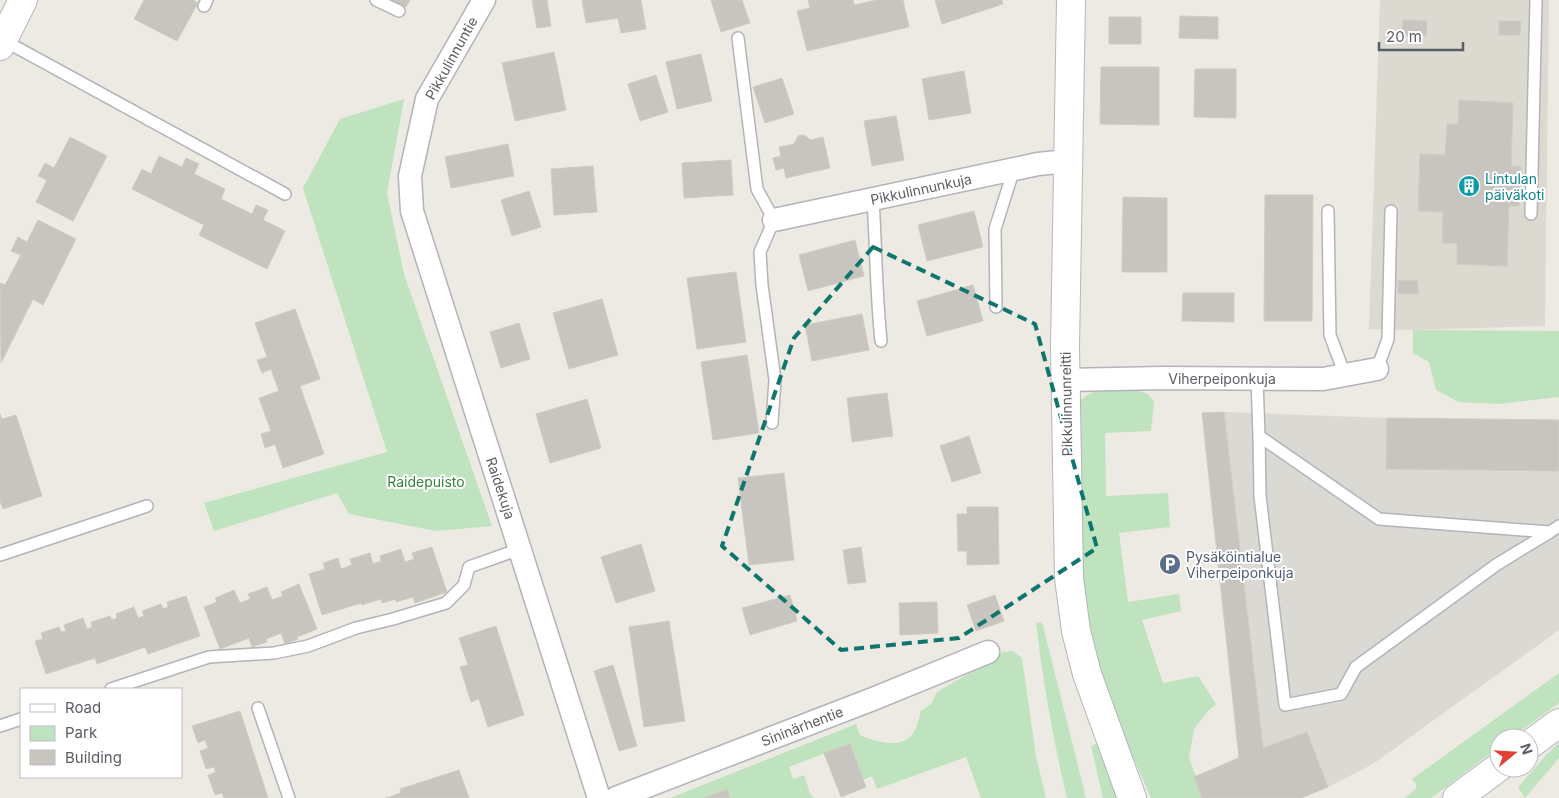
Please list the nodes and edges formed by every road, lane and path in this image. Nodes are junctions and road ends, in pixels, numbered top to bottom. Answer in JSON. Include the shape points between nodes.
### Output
{"nodes":[{"id":1,"x":23,"y":0,"type":"edge"},
{"id":2,"x":376,"y":0,"type":"edge"},
{"id":3,"x":484,"y":0,"type":"edge"},
{"id":4,"x":1071,"y":0,"type":"edge"},
{"id":5,"x":1536,"y":0,"type":"edge"},
{"id":6,"x":400,"y":11,"type":"dead end"},
{"id":7,"x":738,"y":38,"type":"dead end"},
{"id":8,"x":2,"y":43,"type":"edge"},
{"id":9,"x":1068,"y":161,"type":"junction"},
{"id":10,"x":1014,"y":169,"type":"junction"},
{"id":11,"x":410,"y":176,"type":"joint"},
{"id":12,"x":285,"y":194,"type":"dead end"},
{"id":13,"x":873,"y":199,"type":"junction"},
{"id":14,"x":1328,"y":211,"type":"dead end"},
{"id":15,"x":1390,"y":211,"type":"dead end"},
{"id":16,"x":1531,"y":214,"type":"dead end"},
{"id":17,"x":774,"y":220,"type":"junction"},
{"id":18,"x":996,"y":307,"type":"dead end"},
{"id":19,"x":881,"y":341,"type":"dead end"},
{"id":20,"x":1377,"y":369,"type":"joint"},
{"id":21,"x":1345,"y":375,"type":"junction"},
{"id":22,"x":1257,"y":378,"type":"junction"},
{"id":23,"x":1066,"y":380,"type":"junction"},
{"id":24,"x":772,"y":423,"type":"dead end"},
{"id":25,"x":1259,"y":436,"type":"junction"},
{"id":26,"x":147,"y":506,"type":"dead end"},
{"id":27,"x":1554,"y":529,"type":"edge"},
{"id":28,"x":520,"y":549,"type":"junction"},
{"id":29,"x":1,"y":552,"type":"edge"},
{"id":30,"x":988,"y":652,"type":"dead end"},
{"id":31,"x":114,"y":688,"type":"edge"},
{"id":32,"x":258,"y":708,"type":"dead end"},
{"id":33,"x":20,"y":719,"type":"edge"},
{"id":34,"x":1559,"y":723,"type":"edge"},
{"id":35,"x":0,"y":726,"type":"edge"},
{"id":36,"x":1539,"y":738,"type":"edge"},
{"id":37,"x":1489,"y":774,"type":"edge"},
{"id":38,"x":288,"y":798,"type":"edge"},
{"id":39,"x":599,"y":798,"type":"edge"},
{"id":40,"x":616,"y":798,"type":"edge"},
{"id":41,"x":1132,"y":798,"type":"edge"},
{"id":42,"x":1457,"y":798,"type":"edge"}],
"edges":[{"from":1,"to":8,"type":"street"},
{"from":2,"to":6,"type":"lane"},
{"from":3,"to":11,"type":"street","name":"Pikkulinnuntie","via":[[427,98]]},
{"from":4,"to":9,"type":"street","name":"Pikkulinnunreitti"},
{"from":5,"to":16,"type":"lane"},
{"from":7,"to":17,"type":"lane","via":[[756,189]]},
{"from":8,"to":12,"type":"lane"},
{"from":9,"to":10,"type":"street","name":"Pikkulinnunkuja"},
{"from":9,"to":23,"type":"street","name":"Pikkulinnunreitti"},
{"from":10,"to":13,"type":"street","name":"Pikkulinnunkuja"},
{"from":10,"to":18,"type":"lane","via":[[995,229]]},
{"from":11,"to":28,"type":"street","name":"Raidekuja","via":[[412,211]]},
{"from":13,"to":17,"type":"street","name":"Pikkulinnunkuja"},
{"from":13,"to":19,"type":"lane"},
{"from":14,"to":21,"type":"lane","via":[[1330,335]]},
{"from":15,"to":20,"type":"lane","via":[[1388,339]]},
{"from":17,"to":24,"type":"lane","via":[[760,252],[775,380]]},
{"from":20,"to":21,"type":"street","name":"Viherpeiponkuja"},
{"from":21,"to":22,"type":"street","name":"Viherpeiponkuja","via":[[1323,379]]},
{"from":22,"to":23,"type":"street","name":"Viherpeiponkuja"},
{"from":22,"to":25,"type":"lane"},
{"from":23,"to":41,"type":"street","name":"Pikkulinnunreitti","via":[[1069,578],[1076,631],[1087,674]]},
{"from":25,"to":27,"type":"lane","via":[[1379,518]]},
{"from":25,"to":27,"type":"lane","via":[[1260,496],[1285,704],[1341,694],[1356,667],[1496,565]]},
{"from":26,"to":29,"type":"lane"},
{"from":28,"to":31,"type":"lane","via":[[469,567],[464,585],[446,603],[356,628],[308,646],[274,653],[209,657]]},
{"from":28,"to":39,"type":"street","name":"Raidekuja"},
{"from":30,"to":40,"type":"street","name":"Sininärhentie"},
{"from":32,"to":38,"type":"lane"},
{"from":33,"to":35,"type":"lane"},
{"from":34,"to":36,"type":"street"},
{"from":37,"to":42,"type":"street"}]}
